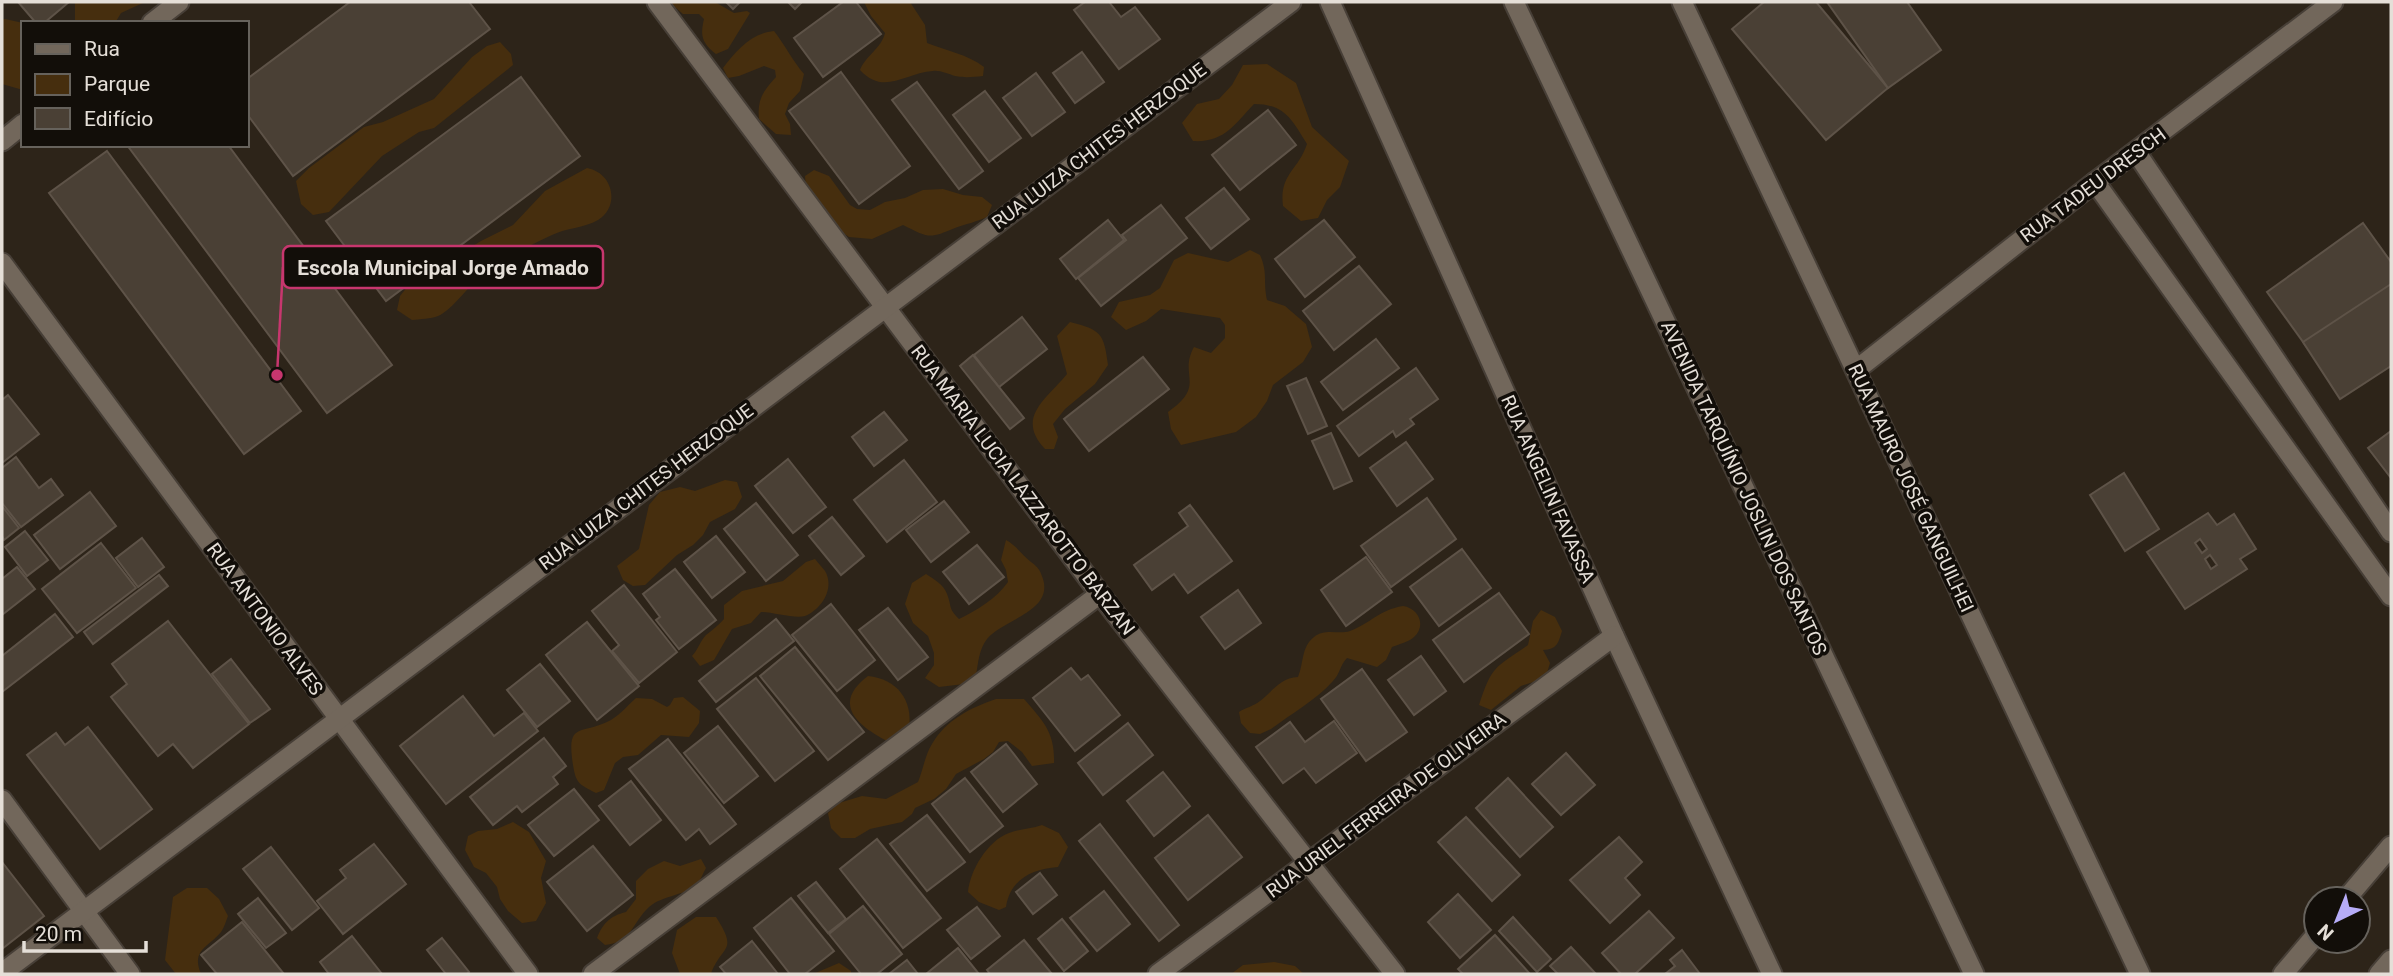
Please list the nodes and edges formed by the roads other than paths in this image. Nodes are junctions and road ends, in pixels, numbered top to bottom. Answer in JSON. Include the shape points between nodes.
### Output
{"nodes":[{"id":1,"x":178,"y":2,"type":"edge"},
{"id":2,"x":657,"y":2,"type":"edge"},
{"id":3,"x":1291,"y":2,"type":"edge"},
{"id":4,"x":1330,"y":2,"type":"edge"},
{"id":5,"x":1514,"y":2,"type":"edge"},
{"id":6,"x":1682,"y":2,"type":"edge"},
{"id":7,"x":2333,"y":2,"type":"edge"},
{"id":8,"x":154,"y":21,"type":"edge"},
{"id":9,"x":21,"y":126,"type":"edge"},
{"id":10,"x":2,"y":141,"type":"edge"},
{"id":11,"x":2136,"y":152,"type":"junction"},
{"id":12,"x":2095,"y":182,"type":"junction"},
{"id":13,"x":2,"y":263,"type":"edge"},
{"id":14,"x":887,"y":306,"type":"junction"},
{"id":15,"x":1856,"y":370,"type":"junction"},
{"id":16,"x":2391,"y":532,"type":"edge"},
{"id":17,"x":1100,"y":594,"type":"junction"},
{"id":18,"x":2391,"y":596,"type":"edge"},
{"id":19,"x":1614,"y":636,"type":"junction"},
{"id":20,"x":339,"y":719,"type":"junction"},
{"id":21,"x":2,"y":800,"type":"edge"},
{"id":22,"x":2391,"y":846,"type":"edge"},
{"id":23,"x":1307,"y":863,"type":"junction"},
{"id":24,"x":2358,"y":885,"type":"edge"},
{"id":25,"x":84,"y":911,"type":"junction"},
{"id":26,"x":2302,"y":952,"type":"edge"},
{"id":27,"x":2391,"y":960,"type":"edge"},
{"id":28,"x":2,"y":973,"type":"edge"},
{"id":29,"x":130,"y":974,"type":"edge"},
{"id":30,"x":528,"y":974,"type":"edge"},
{"id":31,"x":593,"y":974,"type":"edge"},
{"id":32,"x":1158,"y":974,"type":"edge"},
{"id":33,"x":1395,"y":974,"type":"edge"},
{"id":34,"x":1772,"y":974,"type":"edge"},
{"id":35,"x":1974,"y":974,"type":"edge"},
{"id":36,"x":2140,"y":974,"type":"edge"},
{"id":37,"x":2283,"y":974,"type":"edge"},
{"id":38,"x":2379,"y":974,"type":"edge"}],
"edges":[{"from":1,"to":8,"type":"street"},
{"from":2,"to":14,"type":"street","name":"RUA MARIA LUCIA LAZZAROTTO BARZAN"},
{"from":3,"to":14,"type":"street","name":"RUA LUIZA CHITES HERZOQUE"},
{"from":4,"to":19,"type":"street","name":"RUA ANGELIN FAVASSA"},
{"from":5,"to":35,"type":"street","name":"AVENIDA TARQUÍNIO JOSLIN DOS SANTOS"},
{"from":6,"to":15,"type":"street","name":"RUA MAURO JOSÉ GANGUILHEI"},
{"from":7,"to":11,"type":"street","name":"RUA TADEU DRESCH"},
{"from":9,"to":10,"type":"street"},
{"from":11,"to":12,"type":"street","name":"RUA TADEU DRESCH"},
{"from":11,"to":16,"type":"street"},
{"from":12,"to":15,"type":"street","name":"RUA TADEU DRESCH"},
{"from":12,"to":18,"type":"street"},
{"from":13,"to":20,"type":"street","name":"RUA ANTONIO ALVES"},
{"from":14,"to":17,"type":"street","name":"RUA MARIA LUCIA LAZZAROTTO BARZAN"},
{"from":14,"to":20,"type":"street","name":"RUA LUIZA CHITES HERZOQUE"},
{"from":15,"to":36,"type":"street","name":"RUA MAURO JOSÉ GANGUILHEI"},
{"from":17,"to":23,"type":"street","name":"RUA MARIA LUCIA LAZZAROTTO BARZAN"},
{"from":17,"to":31,"type":"street"},
{"from":19,"to":23,"type":"street","name":"RUA URIEL FERREIRA DE OLIVEIRA"},
{"from":19,"to":34,"type":"street","name":"RUA ANGELIN FAVASSA"},
{"from":20,"to":25,"type":"street","name":"RUA LUIZA CHITES HERZOQUE"},
{"from":20,"to":30,"type":"street","name":"RUA ANTONIO ALVES"},
{"from":21,"to":25,"type":"street"},
{"from":22,"to":24,"type":"street"},
{"from":23,"to":32,"type":"street","name":"RUA URIEL FERREIRA DE OLIVEIRA"},
{"from":23,"to":33,"type":"street","name":"RUA MARIA LUCIA LAZZAROTTO BARZAN"},
{"from":25,"to":28,"type":"street","name":"RUA LUIZA CHITES HERZOQUE"},
{"from":25,"to":29,"type":"street"},
{"from":26,"to":37,"type":"street"},
{"from":27,"to":38,"type":"street"}]}
